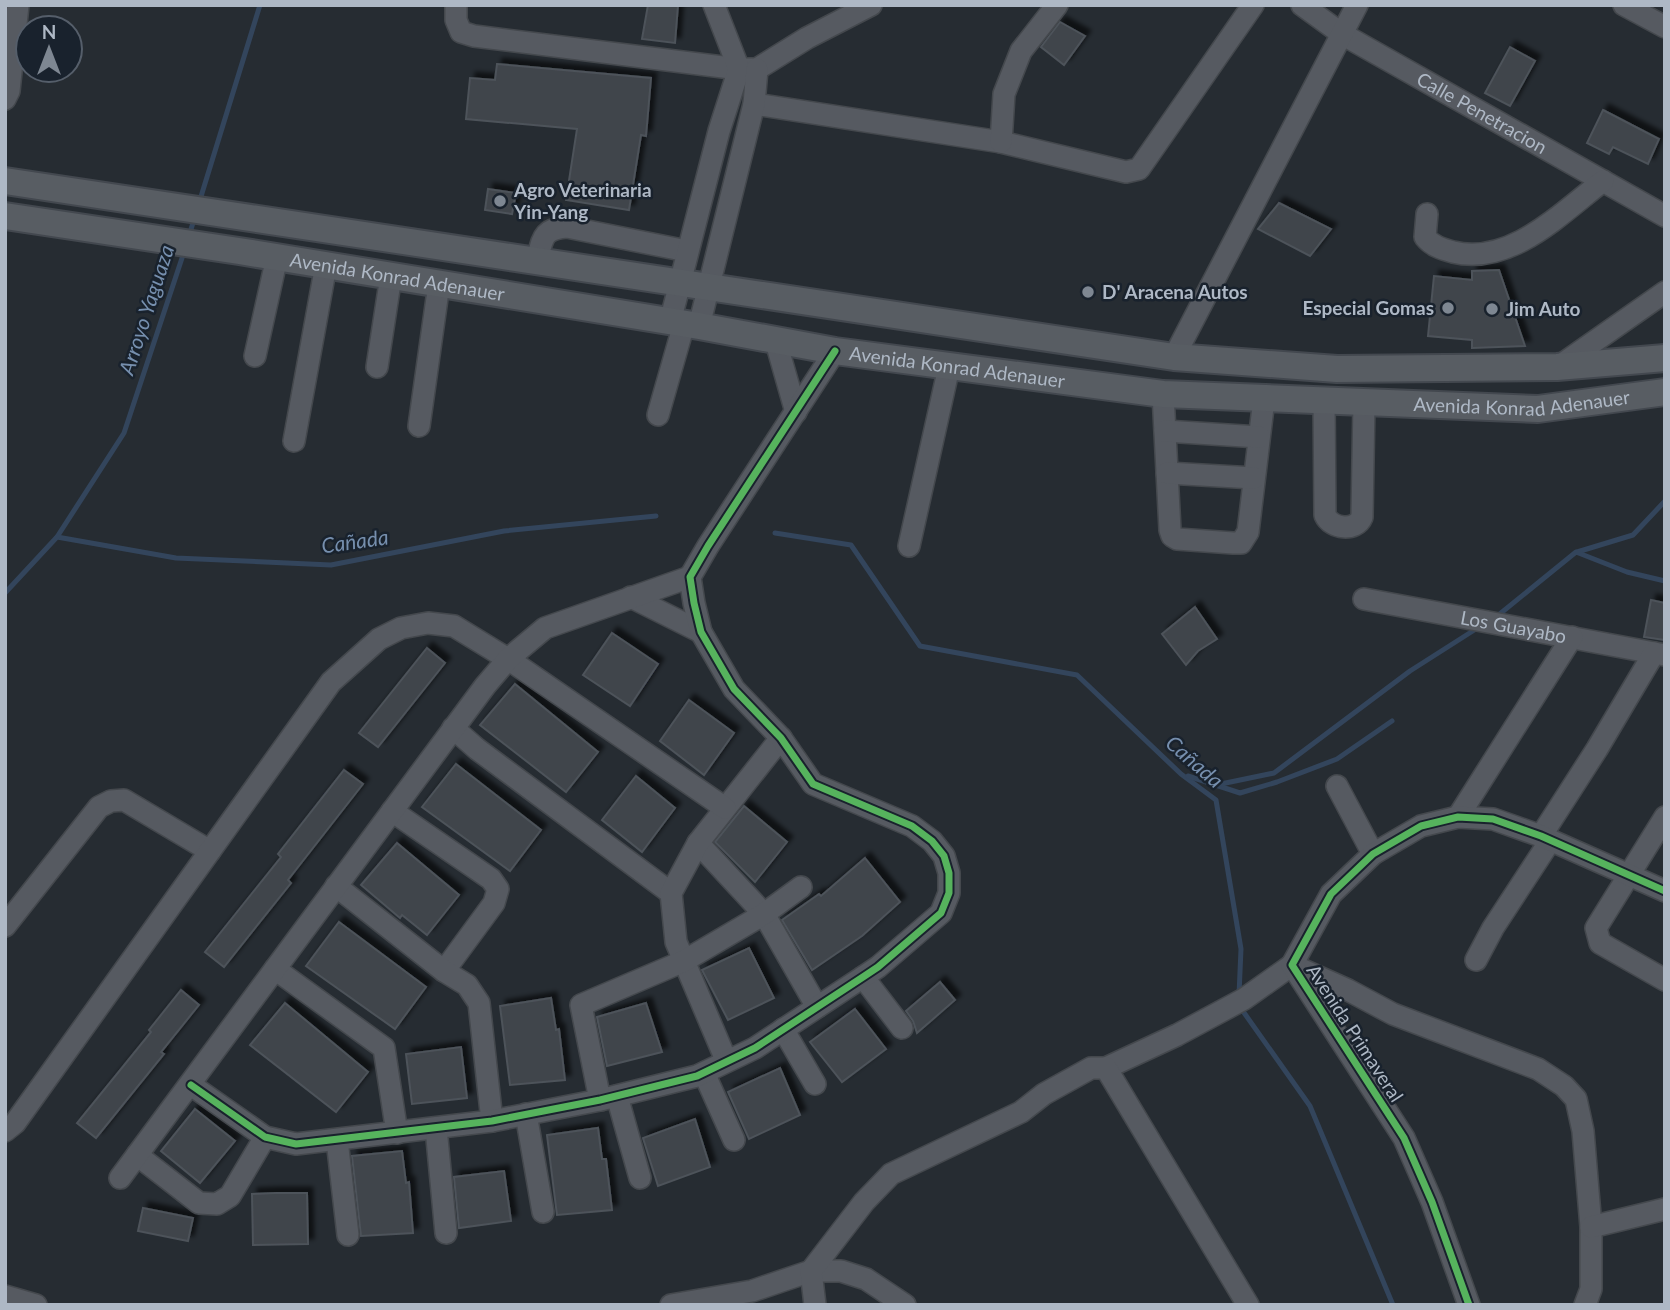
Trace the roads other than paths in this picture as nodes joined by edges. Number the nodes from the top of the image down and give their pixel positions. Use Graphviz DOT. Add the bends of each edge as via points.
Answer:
graph roads {
  1 [pos="18,5"];
  2 [pos="456,5"];
  3 [pos="714,5"];
  4 [pos="872,5"];
  5 [pos="1057,5"];
  6 [pos="1252,5"];
  7 [pos="1302,5"];
  8 [pos="1357,5"];
  9 [pos="1624,5"];
  10 [pos="1665,27"];
  11 [pos="1342,34"];
  12 [pos="748,69"];
  13 [pos="5,99"];
  14 [pos="754,104"];
  15 [pos="1001,142"];
  16 [pos="5,181"];
  17 [pos="1603,181"];
  18 [pos="1426,214"];
  19 [pos="5,216"];
  20 [pos="1665,216"];
  21 [pos="687,251"];
  22 [pos="277,257"];
  23 [pos="537,260"];
  24 [pos="326,265"];
  25 [pos="391,276"];
  26 [pos="679,282"];
  27 [pos="439,284"];
  28 [pos="708,286"];
  29 [pos="1665,292"];
  30 [pos="684,324"];
  31 [pos="776,342"];
  32 [pos="835,351"];
  33 [pos="255,356"];
  34 [pos="1174,357"];
  35 [pos="1665,358"];
  36 [pos="377,367"];
  37 [pos="949,367"];
  38 [pos="1557,368"];
  39 [pos="1665,392"];
  40 [pos="1164,394"];
  41 [pos="1264,399"];
  42 [pos="1324,402"];
  43 [pos="1364,403"];
  44 [pos="796,412"];
  45 [pos="658,415"];
  46 [pos="419,426"];
  47 [pos="1165,431"];
  48 [pos="1259,437"];
  49 [pos="294,441"];
  50 [pos="1167,473"];
  51 [pos="1254,478"];
  52 [pos="909,546"];
  53 [pos="690,577"];
  54 [pos="631,597"];
  55 [pos="1364,599"];
  56 [pos="701,632"];
  57 [pos="1572,637"];
  58 [pos="1659,654"];
  59 [pos="508,659"];
  60 [pos="453,728"];
  61 [pos="781,738"];
  62 [pos="1338,786"];
  63 [pos="725,808"];
  64 [pos="392,811"];
  65 [pos="1458,817"];
  66 [pos="1665,817"];
  67 [pos="1546,839"];
  68 [pos="698,843"];
  69 [pos="210,851"];
  70 [pos="1373,854"];
  71 [pos="1630,875"];
  72 [pos="336,886"];
  73 [pos="801,887"];
  74 [pos="1665,891"];
  75 [pos="671,893"];
  76 [pos="764,914"];
  77 [pos="5,926"];
  78 [pos="684,961"];
  79 [pos="1476,961"];
  80 [pos="1292,965"];
  81 [pos="275,968"];
  82 [pos="444,971"];
  83 [pos="863,976"];
  84 [pos="1665,981"];
  85 [pos="817,1007"];
  86 [pos="902,1028"];
  87 [pos="783,1029"];
  88 [pos="726,1060"];
  89 [pos="1106,1068"];
  90 [pos="704,1073"];
  91 [pos="815,1084"];
  92 [pos="191,1085"];
  93 [pos="608,1098"];
  94 [pos="526,1114"];
  95 [pos="492,1121"];
  96 [pos="436,1128"];
  97 [pos="5,1131"];
  98 [pos="397,1133"];
  99 [pos="265,1138"];
  100 [pos="337,1140"];
  101 [pos="734,1140"];
  102 [pos="137,1156"];
  103 [pos="120,1178"];
  104 [pos="640,1178"];
  105 [pos="1665,1209"];
  106 [pos="543,1212"];
  107 [pos="1591,1227"];
  108 [pos="446,1233"];
  109 [pos="348,1235"];
  110 [pos="811,1271"];
  111 [pos="5,1296"];
  112 [pos="36,1305"];
  113 [pos="671,1305"];
  114 [pos="815,1305"];
  115 [pos="905,1305"];
  116 [pos="1248,1305"];
  117 [pos="1469,1305"];
  118 [pos="1585,1305"];
  1 -- 13 [label="street"];
  2 -- 12 [label="street" via="461,32 474,36"];
  3 -- 12 [label="street"];
  4 -- 12 [label="street"];
  5 -- 15 [label="street" via="1021,51 1004,94"];
  6 -- 15 [label="street" via="1139,169 1126,172"];
  7 -- 11 [label="street, Calle Penetracion"];
  8 -- 11 [label="street"];
  9 -- 10 [label="street"];
  11 -- 17 [label="street, Calle Penetracion"];
  11 -- 34 [label="street"];
  12 -- 14 [label="street"];
  12 -- 21 [label="street"];
  14 -- 15 [label="street"];
  14 -- 28 [label="street"];
  16 -- 23 [label="main road, Avenida Konrad Adenauer"];
  17 -- 18 [label="street" via="1533,235 1489,253 1457,253 1438,247 1425,237"];
  17 -- 20 [label="street, Calle Penetracion"];
  19 -- 22 [label="main road, Avenida Konrad Adenauer"];
  21 -- 23 [label="street" via="567,227 552,228 544,236"];
  21 -- 26 [label="street"];
  22 -- 24 [label="main road, Avenida Konrad Adenauer"];
  22 -- 33 [label="street"];
  23 -- 26 [label="main road, Avenida Konrad Adenauer"];
  24 -- 25 [label="main road, Avenida Konrad Adenauer"];
  24 -- 49 [label="street"];
  25 -- 27 [label="main road, Avenida Konrad Adenauer"];
  25 -- 36 [label="street"];
  26 -- 28 [label="main road, Avenida Konrad Adenauer"];
  26 -- 30 [label="street"];
  27 -- 30 [label="main road, Avenida Konrad Adenauer"];
  27 -- 46 [label="street"];
  28 -- 30 [label="street"];
  28 -- 34 [label="main road, Avenida Konrad Adenauer"];
  29 -- 38 [label="street"];
  30 -- 31 [label="main road, Avenida Konrad Adenauer"];
  30 -- 45 [label="street"];
  31 -- 32 [label="main road, Avenida Konrad Adenauer"];
  31 -- 44 [label="street"];
  32 -- 37 [label="main road, Avenida Konrad Adenauer"];
  32 -- 44 [label="street"];
  34 -- 38 [label="main road, Avenida Konrad Adenauer" via="1337,369"];
  35 -- 38 [label="main road, Avenida Konrad Adenauer"];
  37 -- 40 [label="main road, Avenida Konrad Adenauer"];
  37 -- 52 [label="street"];
  39 -- 43 [label="main road, Avenida Konrad Adenauer" via="1538,409"];
  40 -- 41 [label="main road, Avenida Konrad Adenauer"];
  40 -- 47 [label="street"];
  41 -- 42 [label="main road, Avenida Konrad Adenauer"];
  41 -- 48 [label="street"];
  42 -- 43 [label="main road, Avenida Konrad Adenauer"];
  42 -- 43 [label="street" via="1325,515 1335,526 1354,527 1362,517"];
  44 -- 53 [label="street"];
  47 -- 48 [label="street"];
  47 -- 50 [label="street"];
  48 -- 51 [label="street"];
  50 -- 51 [label="street"];
  50 -- 51 [label="street" via="1172,536 1233,543 1241,543 1248,532"];
  53 -- 54 [label="street"];
  53 -- 56 [label="street"];
  54 -- 56 [label="street"];
  54 -- 59 [label="street" via="545,628"];
  55 -- 57 [label="street, Los Guayabo"];
  56 -- 61 [label="street" via="734,689"];
  57 -- 58 [label="street, Los Guayabo"];
  57 -- 65 [label="street"];
  58 -- 67 [label="street"];
  59 -- 60 [label="street"];
  59 -- 63 [label="street"];
  59 -- 69 [label="street" via="454,626 428,623 401,628 379,639 331,682"];
  60 -- 64 [label="street"];
  60 -- 75 [label="street"];
  61 -- 63 [label="street"];
  61 -- 83 [label="street" via="813,784 912,827 944,856 949,893 941,913"];
  62 -- 70 [label="street"];
  63 -- 68 [label="street"];
  64 -- 72 [label="street"];
  64 -- 82 [label="street" via="498,889 494,903"];
  65 -- 67 [label="street, Avenida Primaveral" via="1493,819"];
  65 -- 70 [label="street, Avenida Primaveral" via="1421,826"];
  66 -- 71 [label="street"];
  67 -- 71 [label="street, Avenida Primaveral"];
  67 -- 79 [label="street"];
  68 -- 75 [label="street"];
  68 -- 76 [label="street"];
  69 -- 77 [label="street" via="124,800 111,801 99,807"];
  69 -- 97 [label="street" via="15,1124"];
  70 -- 80 [label="street, Avenida Primaveral" via="1331,894"];
  71 -- 74 [label="street, Avenida Primaveral"];
  71 -- 84 [label="street" via="1595,928 1598,940"];
  72 -- 81 [label="street"];
  72 -- 82 [label="street"];
  73 -- 76 [label="street"];
  75 -- 78 [label="street" via="676,942"];
  76 -- 78 [label="street"];
  76 -- 85 [label="street"];
  78 -- 88 [label="street"];
  78 -- 93 [label="street" via="582,1005"];
  80 -- 89 [label="street" via="1244,999"];
  80 -- 107 [label="street" via="1394,1014 1538,1069 1564,1086 1576,1099 1583,1131"];
  80 -- 117 [label="street, Avenida Primaveral" via="1404,1138"];
  81 -- 92 [label="street"];
  81 -- 98 [label="street" via="384,1048"];
  82 -- 95 [label="street" via="467,985 479,1003"];
  83 -- 85 [label="street"];
  83 -- 86 [label="street"];
  85 -- 87 [label="street"];
  87 -- 88 [label="street"];
  87 -- 91 [label="street"];
  88 -- 90 [label="street"];
  89 -- 110 [label="street" via="1091,1068 1021,1112 891,1174"];
  89 -- 116 [label="street"];
  90 -- 93 [label="street"];
  90 -- 101 [label="street"];
  92 -- 99 [label="street"];
  92 -- 102 [label="street"];
  93 -- 94 [label="street"];
  93 -- 104 [label="street"];
  94 -- 95 [label="street"];
  94 -- 106 [label="street"];
  95 -- 96 [label="street"];
  96 -- 98 [label="street"];
  96 -- 108 [label="street"];
  98 -- 100 [label="street"];
  99 -- 100 [label="street" via="296,1144"];
  99 -- 102 [label="street" via="230,1196 217,1204 199,1203"];
  100 -- 109 [label="street"];
  102 -- 103 [label="street"];
  105 -- 107 [label="street"];
  107 -- 118 [label="street" via="1591,1289"];
  110 -- 113 [label="street" via="752,1291"];
  110 -- 114 [label="street"];
  110 -- 115 [label="street" via="841,1271 866,1279"];
  111 -- 112 [label="street"];
}
